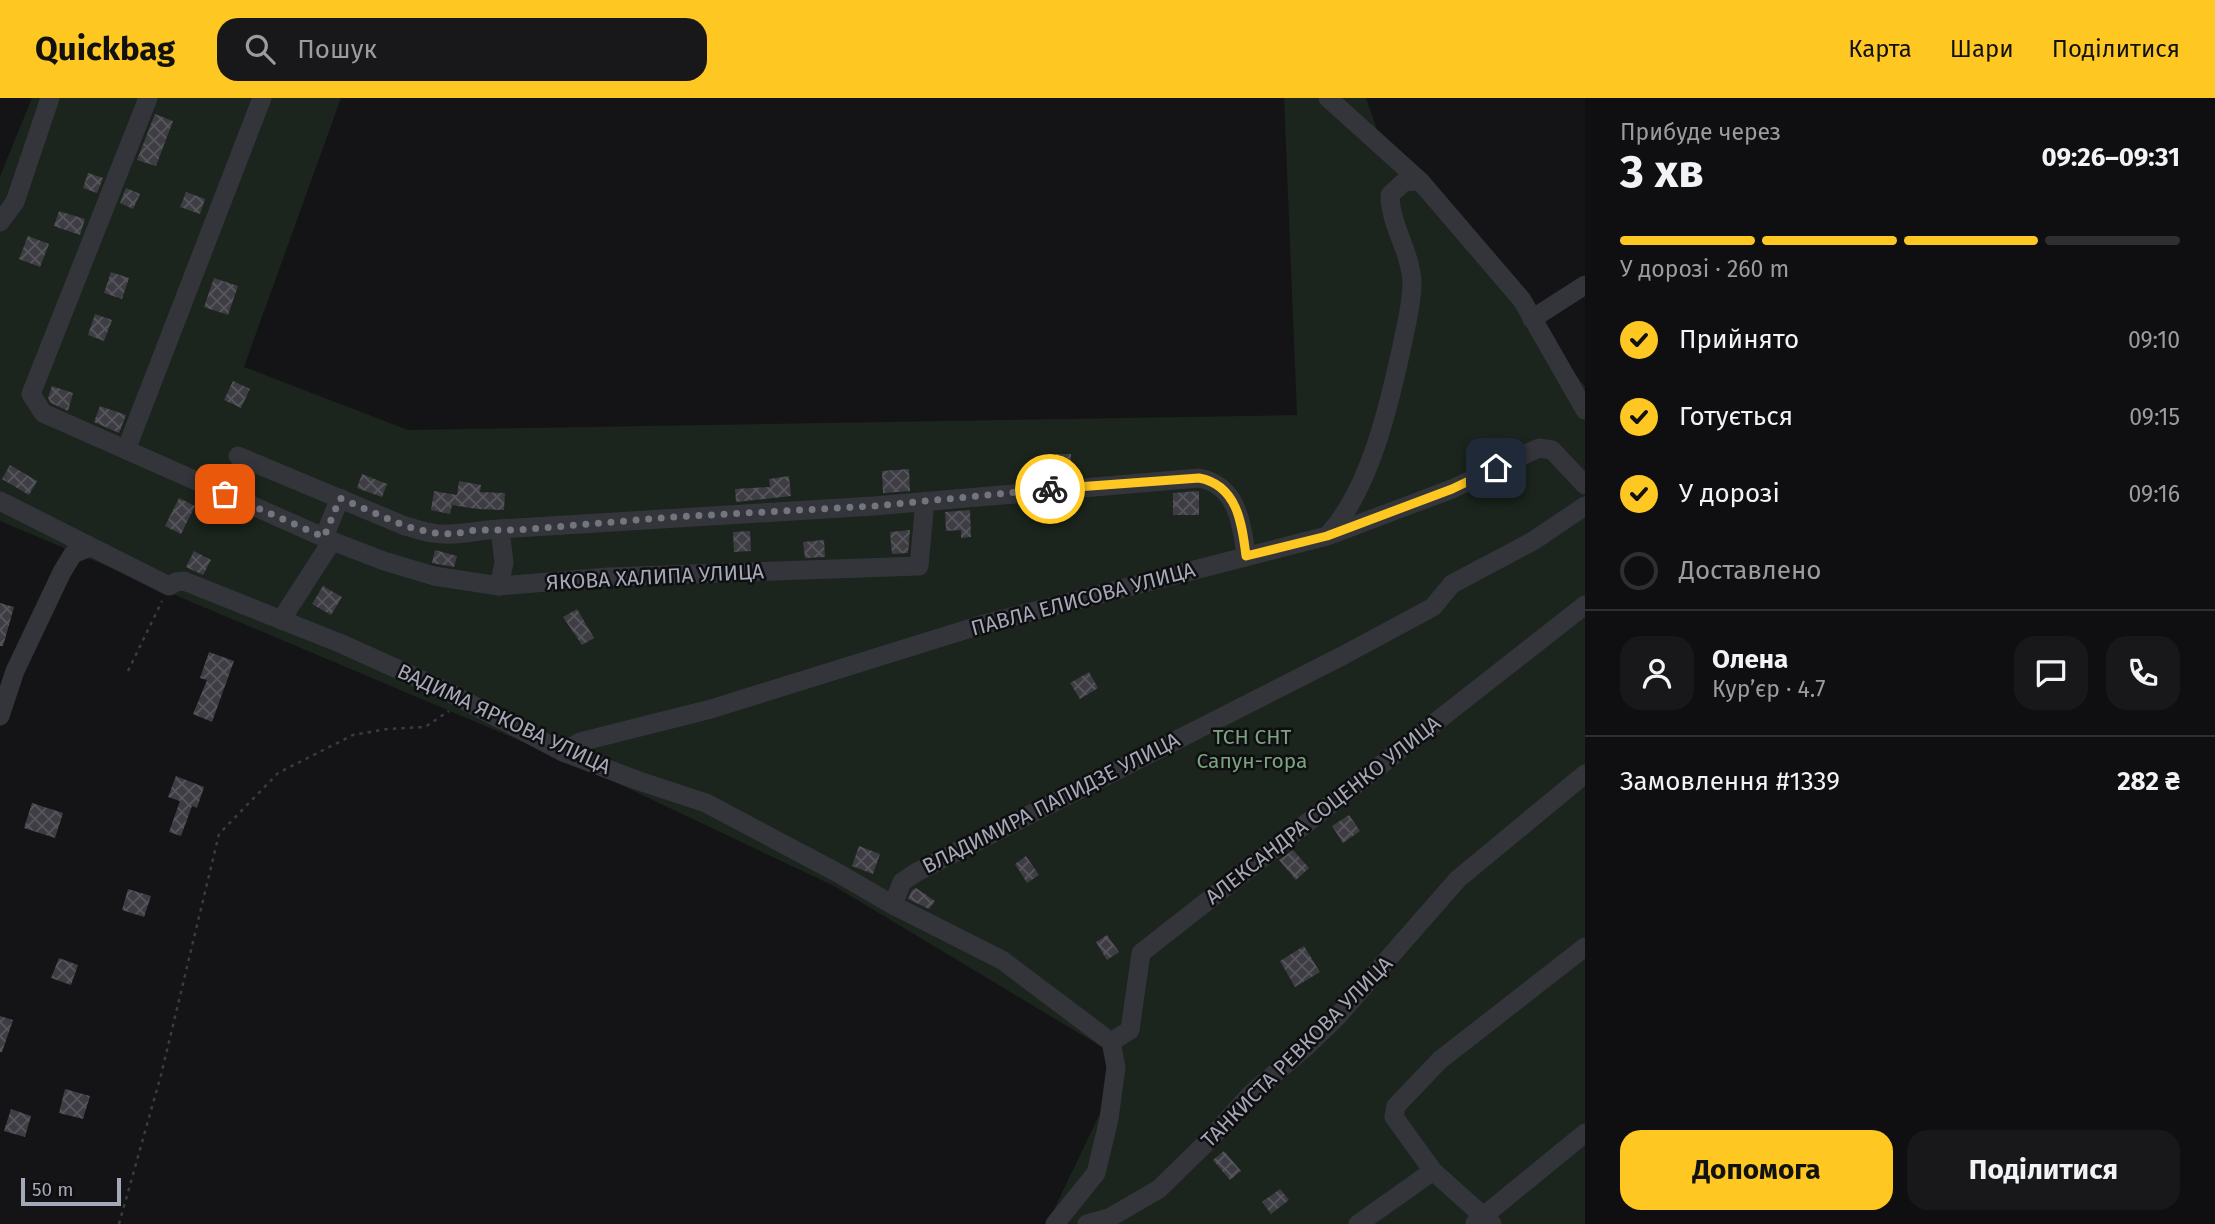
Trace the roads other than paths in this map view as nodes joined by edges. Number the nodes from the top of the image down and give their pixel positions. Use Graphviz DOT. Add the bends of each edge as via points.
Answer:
graph roads {
  1 [pos="50,98"];
  2 [pos="148,98"];
  3 [pos="262,98"];
  4 [pos="1328,98"];
  5 [pos="1420,181"];
  6 [pos="0,222"];
  7 [pos="1585,285"];
  8 [pos="1532,319"];
  9 [pos="1585,410"];
  10 [pos="126,450"];
  11 [pos="238,456"];
  12 [pos="1585,485"];
  13 [pos="340,498"];
  14 [pos="0,501"];
  15 [pos="925,501"];
  16 [pos="1585,506"];
  17 [pos="500,529"];
  18 [pos="1327,536"];
  19 [pos="328,539"];
  20 [pos="90,547"];
  21 [pos="1246,556"];
  22 [pos="499,586"];
  23 [pos="1585,605"];
  24 [pos="281,620"];
  25 [pos="0,716"];
  26 [pos="563,752"];
  27 [pos="1585,774"];
  28 [pos="893,905"];
  29 [pos="1585,947"];
  30 [pos="1111,1042"];
  31 [pos="1585,1133"];
  32 [pos="1433,1171"];
  33 [pos="1059,1218"];
  34 [pos="1483,1221"];
  35 [pos="1082,1224"];
  36 [pos="1087,1224"];
  37 [pos="1358,1224"];
  1 -- 6 [label="street" via="15,202"];
  2 -- 10 [label="street, ЯКОВА ХАЛИПА УЛИЦА" via="31,394 43,413"];
  3 -- 10 [label="street"];
  4 -- 5 [label="street"];
  5 -- 8 [label="street" via="1522,300"];
  5 -- 18 [label="street" via="1404,182 1390,195 1390,210 1412,279 1390,402 1360,485 1343,518"];
  7 -- 8 [label="street"];
  8 -- 9 [label="street"];
  10 -- 19 [label="street, ЯКОВА ХАЛИПА УЛИЦА"];
  11 -- 13 [label="street"];
  12 -- 18 [label="street, ПАВЛА ЕЛИСОВА УЛИЦА" via="1552,450 1539,447 1452,489"];
  13 -- 17 [label="street" via="433,533"];
  13 -- 19 [label="street"];
  14 -- 20 [label="street, ВАДИМА ЯРКОВА УЛИЦА"];
  15 -- 17 [label="street"];
  15 -- 21 [label="street" via="1214,480 1228,494 1243,531"];
  15 -- 22 [label="street, ЯКОВА ХАЛИПА УЛИЦА" via="919,566 608,577"];
  16 -- 28 [label="street, ВЛАДИМИРА ПАПИДЗЕ УЛИЦА" via="1533,541 1452,584 1433,607 916,872 902,882"];
  17 -- 22 [label="street" via="504,563"];
  18 -- 21 [label="street, ПАВЛА ЕЛИСОВА УЛИЦА"];
  19 -- 22 [label="street, ЯКОВА ХАЛИПА УЛИЦА" via="434,576"];
  19 -- 24 [label="street"];
  20 -- 24 [label="street, ВАДИМА ЯРКОВА УЛИЦА" via="169,586 184,581"];
  20 -- 25 [label="street" via="73,554 62,572 15,671"];
  21 -- 26 [label="street, ПАВЛА ЕЛИСОВА УЛИЦА" via="984,624 712,709 580,743"];
  23 -- 30 [label="street, АЛЕКСАНДРА СОЦЕНКО УЛИЦА" via="1141,953 1130,1030"];
  24 -- 26 [label="street, ВАДИМА ЯРКОВА УЛИЦА" via="463,698"];
  26 -- 28 [label="street, ВАДИМА ЯРКОВА УЛИЦА" via="706,803"];
  27 -- 36 [label="street, ТАНКИСТА РЕВКОВА УЛИЦА" via="1458,879 1337,1017 1252,1093 1159,1189 1109,1218"];
  28 -- 30 [label="street, ВАДИМА ЯРКОВА УЛИЦА" via="1002,960"];
  29 -- 32 [label="street" via="1440,1060 1395,1106 1394,1117"];
  30 -- 33 [label="street" via="1116,1067 1096,1173"];
  31 -- 34 [label="street"];
  32 -- 34 [label="street"];
  32 -- 37 [label="street"];
  33 -- 35 [label="street"];
}
